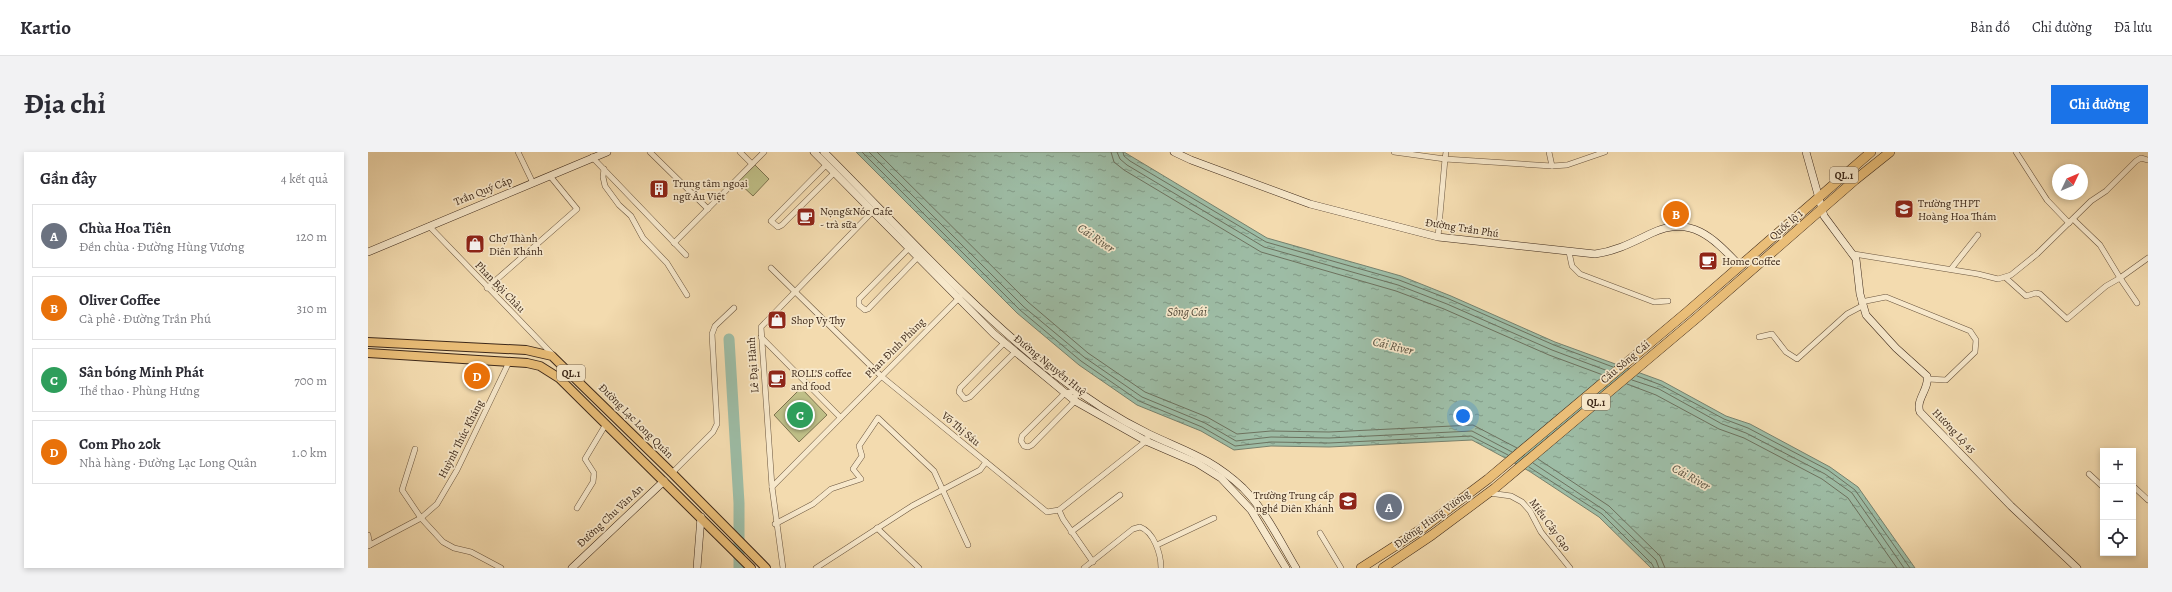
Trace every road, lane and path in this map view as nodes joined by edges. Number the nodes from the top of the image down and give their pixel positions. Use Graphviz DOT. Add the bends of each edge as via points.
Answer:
graph roads {
  1 [pos="518,152"];
  2 [pos="607,152"];
  3 [pos="650,152"];
  4 [pos="740,152"];
  5 [pos="764,152"];
  6 [pos="814,152"];
  7 [pos="824,152"];
  8 [pos="1174,152"];
  9 [pos="1394,152"];
  10 [pos="1446,152"];
  11 [pos="1549,152"];
  12 [pos="1605,152"];
  13 [pos="1806,152"];
  14 [pos="1871,152"];
  15 [pos="1890,152"];
  16 [pos="2016,152"];
  17 [pos="592,158"];
  18 [pos="1445,159"];
  19 [pos="2148,160"];
  20 [pos="752,164"];
  21 [pos="826,164"];
  22 [pos="1552,166"];
  23 [pos="604,169"];
  24 [pos="834,173"];
  25 [pos="550,176"];
  26 [pos="533,183"];
  27 [pos="1817,198"];
  28 [pos="708,209"];
  29 [pos="876,209"];
  30 [pos="1821,210"];
  31 [pos="2071,221"];
  32 [pos="429,226"];
  33 [pos="1978,235"];
  34 [pos="1438,237"];
  35 [pos="674,243"];
  36 [pos="909,248"];
  37 [pos="368,252"];
  38 [pos="1569,252"];
  39 [pos="1854,254"];
  40 [pos="686,255"];
  41 [pos="918,257"];
  42 [pos="2148,258"];
  43 [pos="1740,266"];
  44 [pos="771,268"];
  45 [pos="1951,270"];
  46 [pos="2006,278"];
  47 [pos="2120,278"];
  48 [pos="487,288"];
  49 [pos="795,291"];
  50 [pos="964,292"];
  51 [pos="687,295"];
  52 [pos="959,298"];
  53 [pos="1668,301"];
  54 [pos="2137,303"];
  55 [pos="1862,304"];
  56 [pos="734,308"];
  57 [pos="1687,312"];
  58 [pos="1698,316"];
  59 [pos="761,337"];
  60 [pos="1759,337"];
  61 [pos="368,342"];
  62 [pos="1004,343"];
  63 [pos="1015,352"];
  64 [pos="368,353"];
  65 [pos="558,360"];
  66 [pos="509,362"];
  67 [pos="881,376"];
  68 [pos="1928,379"];
  69 [pos="1076,390"];
  70 [pos="1065,393"];
  71 [pos="1075,401"];
  72 [pos="840,417"];
  73 [pos="606,424"];
  74 [pos="1148,437"];
  75 [pos="415,449"];
  76 [pos="986,462"];
  77 [pos="672,472"];
  78 [pos="2089,474"];
  79 [pos="1488,479"];
  80 [pos="664,481"];
  81 [pos="2100,484"];
  82 [pos="772,487"];
  83 [pos="2136,489"];
  84 [pos="1492,490"];
  85 [pos="943,491"];
  86 [pos="1120,495"];
  87 [pos="2148,500"];
  88 [pos="576,508"];
  89 [pos="1059,510"];
  90 [pos="701,517"];
  91 [pos="421,518"];
  92 [pos="1214,518"];
  93 [pos="775,524"];
  94 [pos="877,528"];
  95 [pos="1071,532"];
  96 [pos="1320,533"];
  97 [pos="368,535"];
  98 [pos="968,545"];
  99 [pos="369,546"];
  100 [pos="1157,546"];
  101 [pos="1093,562"];
  102 [pos="501,568"];
  103 [pos="572,568"];
  104 [pos="697,568"];
  105 [pos="751,568"];
  106 [pos="766,568"];
  107 [pos="783,568"];
  108 [pos="816,568"];
  109 [pos="918,568"];
  110 [pos="1084,568"];
  111 [pos="1161,568"];
  112 [pos="1286,568"];
  113 [pos="1296,568"];
  114 [pos="1341,568"];
  115 [pos="1360,568"];
  116 [pos="1382,568"];
  117 [pos="1570,568"];
  118 [pos="2078,568"];
  1 -- 26 [label="street"];
  2 -- 17 [label="street, Trần Quý Cáp"];
  3 -- 28 [label="street"];
  4 -- 20 [label="street"];
  5 -- 20 [label="street"];
  6 -- 21 [label="street, Đường Nguyễn Huệ"];
  7 -- 29 [label="street, Đường Nguyễn Huệ"];
  8 -- 34 [label="street, Đường Trần Phú" via="1310,204"];
  9 -- 18 [label="street"];
  10 -- 18 [label="street"];
  11 -- 22 [label="street"];
  12 -- 22 [label="street" via="1567,165"];
  13 -- 27 [label="street"];
  14 -- 27 [label="highway, Quốc lộ 1 / QL.1"];
  15 -- 30 [label="highway, Quốc lộ 1 / QL.1"];
  16 -- 31 [label="street" via="2048,200"];
  17 -- 23 [label="street"];
  17 -- 25 [label="street, Trần Quý Cáp"];
  18 -- 22 [label="street"];
  18 -- 34 [label="street"];
  19 -- 31 [label="street" via="2141,158 2136,161"];
  20 -- 28 [label="street"];
  21 -- 24 [label="street, Đường Nguyễn Huệ"];
  21 -- 24 [label="street" via="771,221 778,227 782,225"];
  23 -- 35 [label="street"];
  23 -- 51 [label="street" via="602,177 605,186 631,216 643,238 667,263"];
  24 -- 29 [label="street, Đường Nguyễn Huệ"];
  25 -- 26 [label="street, Trần Quý Cáp"];
  25 -- 48 [label="street" via="577,209"];
  26 -- 32 [label="street, Trần Quý Cáp"];
  27 -- 30 [label="street"];
  27 -- 43 [label="highway, Quốc lộ 1 / QL.1"];
  28 -- 35 [label="street"];
  29 -- 36 [label="street, Đường Nguyễn Huệ"];
  29 -- 49 [label="street, Lê Đại Hành"];
  29 -- 50 [label="street, Đường Nguyễn Huệ"];
  30 -- 39 [label="street" via="1835,233"];
  30 -- 58 [label="highway, Quốc lộ 1 / QL.1"];
  31 -- 46 [label="street" via="2037,254"];
  31 -- 47 [label="street" via="2100,245"];
  32 -- 37 [label="street, Trần Quý Cáp"];
  32 -- 48 [label="street, Phan Bội Châu"];
  33 -- 45 [label="street"];
  34 -- 38 [label="street, Đường Trần Phú"];
  35 -- 40 [label="street"];
  36 -- 41 [label="street, Đường Nguyễn Huệ"];
  36 -- 41 [label="street" via="859,300 859,305 864,310 868,309"];
  38 -- 43 [label="street, Đường Trần Phú" via="1610,252 1657,231 1687,227 1711,237"];
  38 -- 53 [label="street" via="1572,266 1580,274 1654,302"];
  39 -- 45 [label="street"];
  39 -- 55 [label="street"];
  41 -- 52 [label="street, Đường Nguyễn Huệ"];
  42 -- 47 [label="street"];
  43 -- 57 [label="highway, Quốc lộ 1 / QL.1"];
  44 -- 49 [label="street, Võ Thị Sáu"];
  45 -- 46 [label="street" via="1995,279"];
  46 -- 47 [label="street" via="2026,296 2040,294 2067,319 2106,286"];
  47 -- 54 [label="street"];
  48 -- 65 [label="street, Phan Bội Châu"];
  49 -- 59 [label="street, Lê Đại Hành" via="761,327"];
  49 -- 67 [label="street, Võ Thị Sáu"];
  50 -- 52 [label="street, Phan Đình Phùng"];
  50 -- 69 [label="street, Đường Nguyễn Huệ" via="1021,347"];
  52 -- 62 [label="street, Đường Nguyễn Huệ"];
  52 -- 67 [label="street, Phan Đình Phùng"];
  55 -- 60 [label="street" via="1847,314 1797,359 1779,345 1772,334"];
  55 -- 68 [label="street" via="1866,315"];
  55 -- 68 [label="street" via="1886,297 1970,331 1976,340 1975,352 1946,380"];
  56 -- 77 [label="street" via="715,326 712,334 717,424 713,432"];
  57 -- 79 [label="highway, Cầu Sông Cái / QL.1"];
  58 -- 84 [label="highway, Cầu Sông Cái / QL.1"];
  59 -- 72 [label="street"];
  59 -- 82 [label="street, Lê Đại Hành"];
  61 -- 65 [label="main road, Đường Lạc Long Quân / QL.1" via="526,350 541,352"];
  62 -- 63 [label="street, Đường Nguyễn Huệ"];
  62 -- 63 [label="street" via="960,388 961,397 970,397"];
  63 -- 70 [label="street, Đường Nguyễn Huệ"];
  64 -- 66 [label="main road, Đường Lạc Long Quân / QL.1"];
  65 -- 77 [label="main road, Đường Lạc Long Quân / QL.1"];
  66 -- 73 [label="main road, Đường Lạc Long Quân / QL.1" via="534,364 551,371"];
  66 -- 91 [label="street, Huỳnh Thúc Kháng" via="444,494 433,509"];
  67 -- 72 [label="street, Phan Đình Phùng"];
  67 -- 76 [label="street, Võ Thị Sáu"];
  68 -- 118 [label="street, Hương Lộ 45" via="1919,406 1920,412 2011,506"];
  69 -- 70 [label="street"];
  69 -- 71 [label="street"];
  69 -- 74 [label="street, Đường Nguyễn Huệ"];
  70 -- 71 [label="street, Đường Nguyễn Huệ"];
  70 -- 71 [label="street" via="1022,436 1024,446 1032,445"];
  71 -- 74 [label="street, Đường Nguyễn Huệ"];
  72 -- 82 [label="street, Phan Đình Phùng"];
  73 -- 80 [label="main road, Đường Lạc Long Quân / QL.1"];
  73 -- 88 [label="street" via="586,458 594,473 593,482"];
  74 -- 89 [label="street"];
  74 -- 112 [label="street, Đường Nguyễn Huệ" via="1221,478 1250,510"];
  74 -- 113 [label="street, Đường Nguyễn Huệ" via="1200,456 1244,489 1257,505"];
  75 -- 91 [label="street" via="402,490"];
  76 -- 85 [label="street" via="980,470"];
  76 -- 89 [label="street, Võ Thị Sáu" via="1047,512"];
  77 -- 106 [label="main road, Đường Lạc Long Quân / QL.1"];
  78 -- 81 [label="street"];
  79 -- 115 [label="highway, Đường Hùng Vương / QL.1" via="1423,528"];
  80 -- 90 [label="main road, Đường Lạc Long Quân / QL.1"];
  80 -- 103 [label="street, Đường Chu Văn An"];
  82 -- 93 [label="street, Lê Đại Hành"];
  83 -- 87 [label="street"];
  84 -- 116 [label="highway, Đường Hùng Vương / QL.1"];
  84 -- 117 [label="street, Miếu Cây Gạo" via="1522,502 1544,536"];
  85 -- 93 [label="street" via="934,471 878,418 859,446 862,456 853,469 861,479 831,489 813,504"];
  85 -- 94 [label="street" via="912,506"];
  85 -- 98 [label="street"];
  86 -- 95 [label="street"];
  89 -- 95 [label="street"];
  90 -- 104 [label="street"];
  90 -- 105 [label="main road, Đường Lạc Long Quân / QL.1"];
  91 -- 99 [label="street, Huỳnh Thúc Kháng"];
  91 -- 102 [label="street" via="443,542 475,554"];
  92 -- 100 [label="street"];
  93 -- 107 [label="street, Lê Đại Hành"];
  94 -- 108 [label="street"];
  94 -- 109 [label="street"];
  95 -- 101 [label="street"];
  96 -- 114 [label="street"];
  97 -- 99 [label="street"];
  100 -- 101 [label="street" via="1144,528 1137,527"];
  100 -- 111 [label="street"];
  101 -- 110 [label="street"];
}
